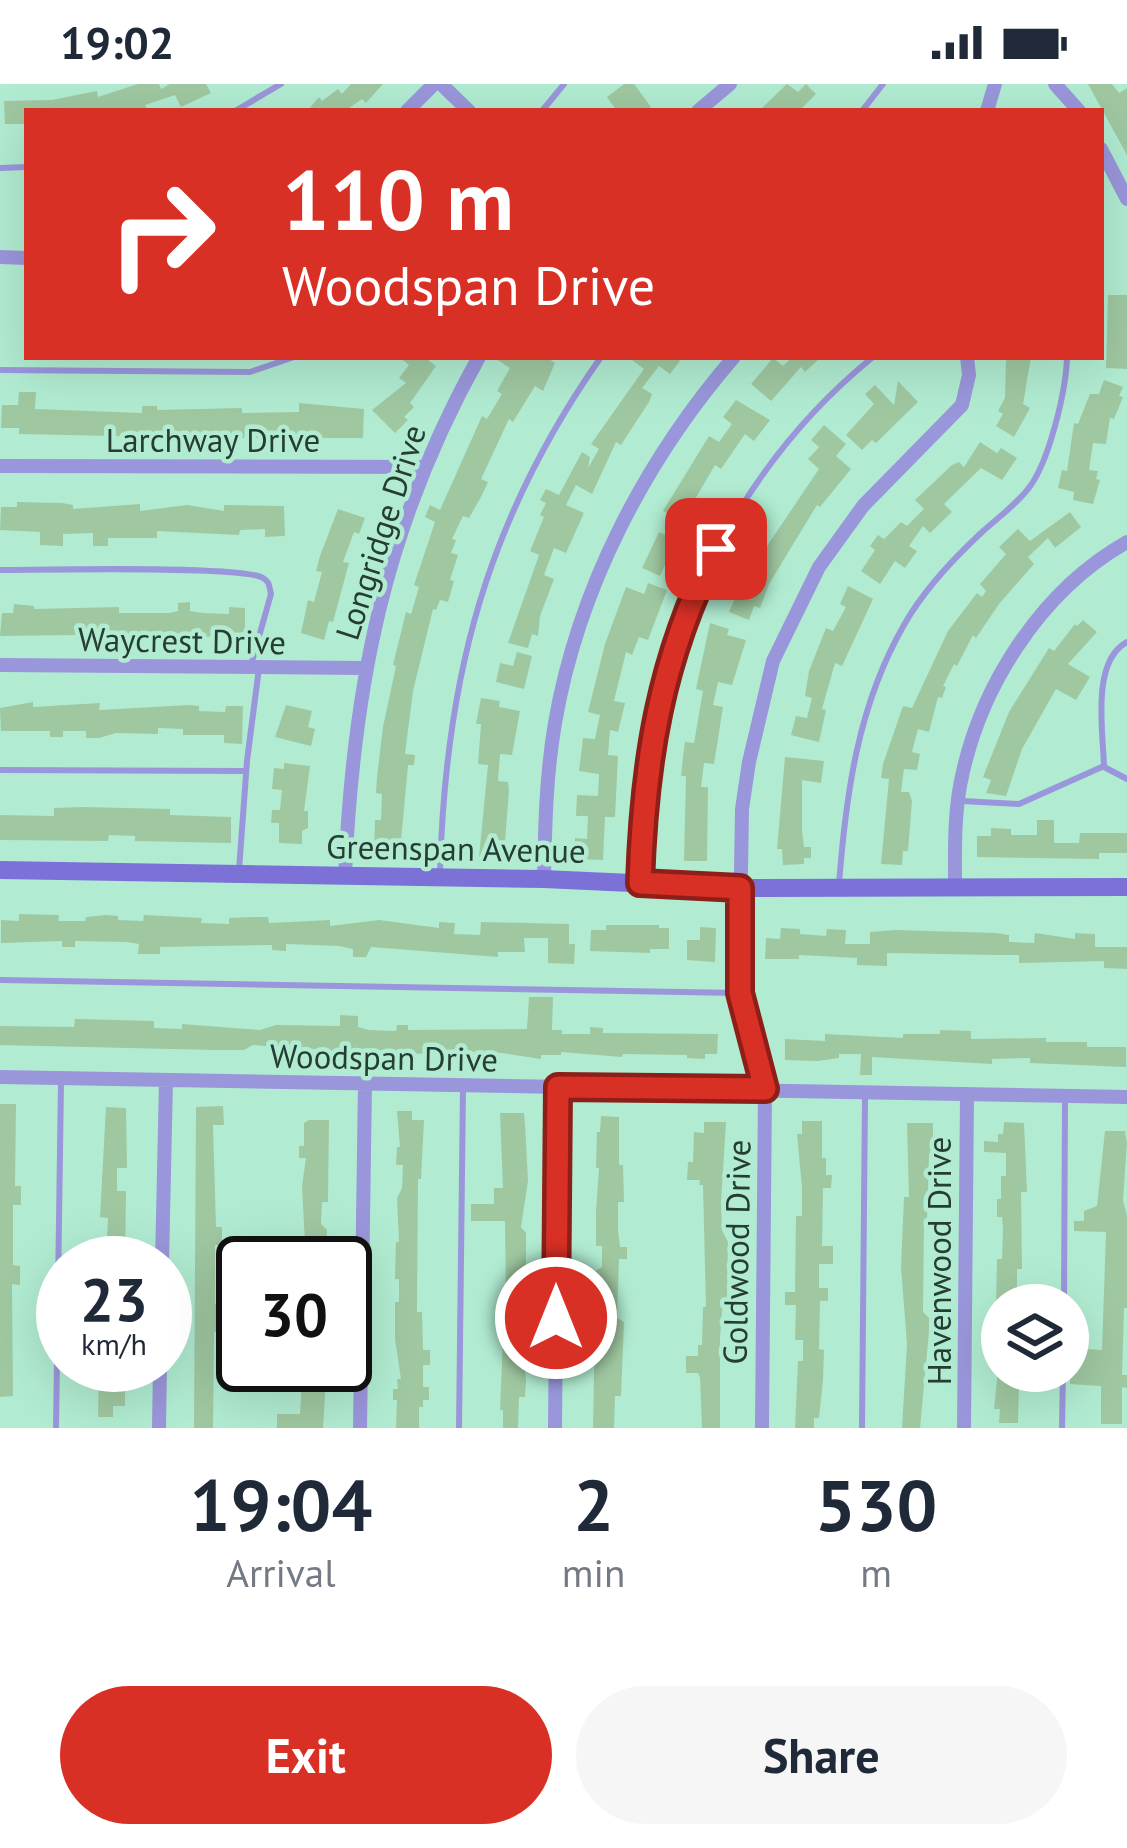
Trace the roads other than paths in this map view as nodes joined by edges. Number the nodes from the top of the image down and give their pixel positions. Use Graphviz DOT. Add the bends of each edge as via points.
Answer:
graph roads {
  1 [pos="280,84"];
  2 [pos="438,84"];
  3 [pos="564,84"];
  4 [pos="730,84"];
  5 [pos="883,84"];
  6 [pos="1054,84"];
  7 [pos="240,108"];
  8 [pos="410,108"];
  9 [pos="466,108"];
  10 [pos="544,108"];
  11 [pos="702,108"];
  12 [pos="864,108"];
  13 [pos="1076,108"];
  14 [pos="1104,155"];
  15 [pos="1127,199"];
  16 [pos="285,360"];
  17 [pos="478,360"];
  18 [pos="599,360"];
  19 [pos="732,360"];
  20 [pos="869,360"];
  21 [pos="967,360"];
  22 [pos="1067,360"];
  23 [pos="0,370"];
  24 [pos="0,466"];
  25 [pos="425,466"];
  26 [pos="1127,542"];
  27 [pos="0,570"];
  28 [pos="1127,642"];
  29 [pos="0,665"];
  30 [pos="255,668"];
  31 [pos="364,668"];
  32 [pos="1104,766"];
  33 [pos="0,770"];
  34 [pos="246,771"];
  35 [pos="1127,779"];
  36 [pos="958,801"];
  37 [pos="0,870"];
  38 [pos="238,874"];
  39 [pos="345,875"];
  40 [pos="440,877"];
  41 [pos="544,879"];
  42 [pos="640,883"];
  43 [pos="839,887"];
  44 [pos="955,887"];
  45 [pos="1127,887"];
  46 [pos="740,888"];
  47 [pos="0,980"];
  48 [pos="740,993"];
  49 [pos="0,1077"];
  50 [pos="61,1078"];
  51 [pos="166,1080"];
  52 [pos="365,1083"];
  53 [pos="464,1085"];
  54 [pos="558,1087"];
  55 [pos="765,1089"];
  56 [pos="865,1092"];
  57 [pos="967,1094"];
  58 [pos="1066,1096"];
  59 [pos="1127,1097"];
  60 [pos="163,1236"];
  61 [pos="1064,1284"];
  62 [pos="160,1392"];
  63 [pos="1063,1392"];
  64 [pos="56,1428"];
  65 [pos="159,1428"];
  66 [pos="360,1428"];
  67 [pos="459,1428"];
  68 [pos="555,1428"];
  69 [pos="762,1428"];
  70 [pos="862,1428"];
  71 [pos="964,1428"];
  72 [pos="1062,1428"];
  1 -- 7 [label="lane"];
  2 -- 8 [label="street"];
  2 -- 9 [label="street"];
  3 -- 10 [label="lane"];
  4 -- 11 [label="street"];
  5 -- 12 [label="lane"];
  6 -- 13 [label="street"];
  14 -- 15 [label="street"];
  16 -- 23 [label="lane" via="250,372"];
  17 -- 25 [label="street, Longridge Drive"];
  18 -- 40 [label="lane" via="524,486 476,612 448,737"];
  19 -- 41 [label="street" via="641,486 588,606 554,726"];
  20 -- 42 [label="lane" via="796,431 702,577 660,694"];
  21 -- 46 [label="street, Goldwood Drive" via="962,405 862,506 819,567 773,662 745,785"];
  22 -- 43 [label="lane" via="1036,478 932,584 882,670 849,784"];
  24 -- 25 [label="street, Larchway Drive"];
  25 -- 31 [label="street, Longridge Drive"];
  26 -- 36 [label="street" via="1070,586 1019,644 981,714"];
  27 -- 30 [label="lane" via="260,576 271,594"];
  28 -- 32 [label="lane" via="1106,676"];
  29 -- 30 [label="street, Waycrest Drive"];
  30 -- 31 [label="street, Waycrest Drive"];
  30 -- 34 [label="lane"];
  31 -- 39 [label="street, Longridge Drive"];
  32 -- 35 [label="lane"];
  32 -- 36 [label="lane" via="1019,804"];
  33 -- 34 [label="lane"];
  34 -- 38 [label="lane"];
  36 -- 44 [label="street"];
  37 -- 38 [label="street, Greenspan Avenue"];
  38 -- 39 [label="street, Greenspan Avenue"];
  39 -- 40 [label="street, Greenspan Avenue"];
  40 -- 41 [label="street, Greenspan Avenue"];
  41 -- 42 [label="street, Greenspan Avenue"];
  42 -- 46 [label="street, Greenspan Avenue"];
  43 -- 44 [label="street, Greenspan Avenue"];
  43 -- 46 [label="street, Greenspan Avenue"];
  44 -- 45 [label="street, Greenspan Avenue"];
  46 -- 48 [label="street, Goldwood Drive"];
  47 -- 48 [label="lane"];
  48 -- 55 [label="street, Goldwood Drive"];
  49 -- 50 [label="street, Woodspan Drive"];
  50 -- 51 [label="street, Woodspan Drive"];
  50 -- 64 [label="lane"];
  51 -- 52 [label="street, Woodspan Drive"];
  51 -- 60 [label="street"];
  52 -- 53 [label="street, Woodspan Drive"];
  52 -- 66 [label="street"];
  53 -- 54 [label="street, Woodspan Drive"];
  53 -- 67 [label="lane"];
  54 -- 55 [label="street, Woodspan Drive"];
  54 -- 68 [label="street"];
  55 -- 56 [label="street, Woodspan Drive"];
  55 -- 69 [label="street, Goldwood Drive"];
  56 -- 57 [label="street, Woodspan Drive"];
  56 -- 70 [label="lane"];
  57 -- 58 [label="street, Woodspan Drive"];
  57 -- 71 [label="street, Havenwood Drive"];
  58 -- 59 [label="street, Woodspan Drive"];
  58 -- 61 [label="lane"];
  62 -- 65 [label="street"];
  63 -- 72 [label="lane"];
}
